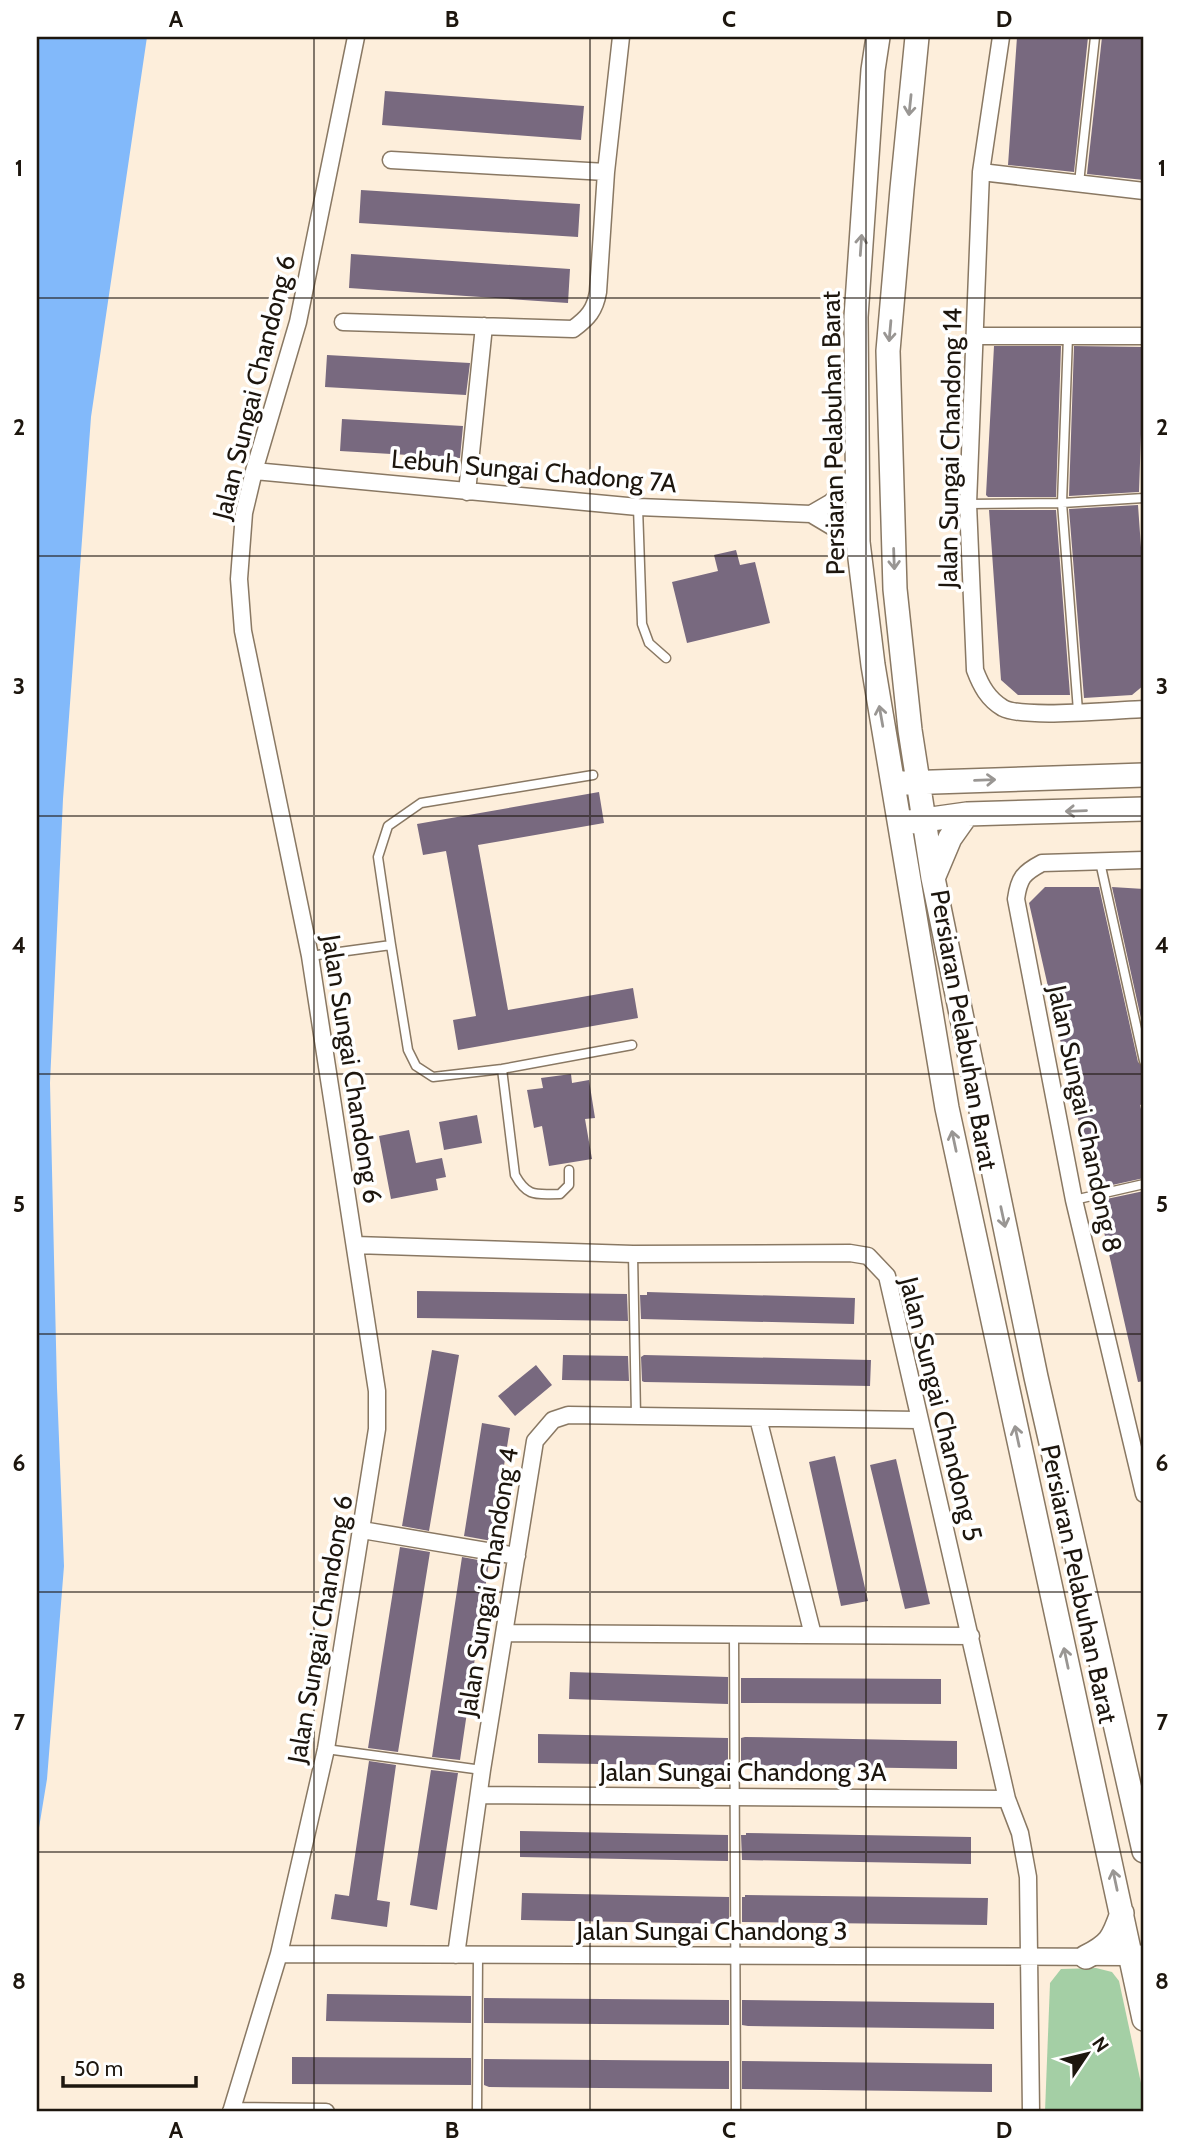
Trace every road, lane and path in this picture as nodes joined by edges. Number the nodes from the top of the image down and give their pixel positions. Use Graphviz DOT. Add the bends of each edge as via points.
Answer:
graph roads {
  1 [pos="356,37"];
  2 [pos="621,37"];
  3 [pos="878,37"];
  4 [pos="917,37"];
  5 [pos="1001,37"];
  6 [pos="1096,37"];
  7 [pos="391,160"];
  8 [pos="606,172"];
  9 [pos="981,172"];
  10 [pos="1079,183"];
  11 [pos="1144,191"];
  12 [pos="343,322"];
  13 [pos="484,326"];
  14 [pos="975,336"];
  15 [pos="1144,336"];
  16 [pos="1068,337"];
  17 [pos="254,471"];
  18 [pos="856,480"];
  19 [pos="467,492"];
  20 [pos="1144,498"];
  21 [pos="968,503"];
  22 [pos="1062,503"];
  23 [pos="638,507"];
  24 [pos="811,514"];
  25 [pos="858,542"];
  26 [pos="666,658"];
  27 [pos="1144,709"];
  28 [pos="1078,711"];
  29 [pos="910,730"];
  30 [pos="593,775"];
  31 [pos="1144,775"];
  32 [pos="954,780"];
  33 [pos="893,783"];
  34 [pos="918,783"];
  35 [pos="1144,809"];
  36 [pos="967,814"];
  37 [pos="925,822"];
  38 [pos="899,823"];
  39 [pos="1144,860"];
  40 [pos="1100,862"];
  41 [pos="933,878"];
  42 [pos="391,945"];
  43 [pos="310,956"];
  44 [pos="632,1045"];
  45 [pos="1144,1061"];
  46 [pos="502,1069"];
  47 [pos="569,1170"];
  48 [pos="1144,1185"];
  49 [pos="1074,1200"];
  50 [pos="355,1245"];
  51 [pos="633,1254"];
  52 [pos="1036,1377"];
  53 [pos="1005,1380"];
  54 [pos="636,1416"];
  55 [pos="758,1418"];
  56 [pos="918,1420"];
  57 [pos="1140,1455"];
  58 [pos="1144,1494"];
  59 [pos="362,1530"];
  60 [pos="517,1556"];
  61 [pos="505,1633"];
  62 [pos="734,1635"];
  63 [pos="813,1635"];
  64 [pos="971,1636"];
  65 [pos="326,1749"];
  66 [pos="482,1770"];
  67 [pos="479,1795"];
  68 [pos="735,1797"];
  69 [pos="1007,1799"];
  70 [pos="1144,1851"];
  71 [pos="1122,1913"];
  72 [pos="279,1954"];
  73 [pos="456,1955"];
  74 [pos="478,1955"];
  75 [pos="1138,1955"];
  76 [pos="736,1956"];
  77 [pos="1086,1956"];
  78 [pos="1028,1957"];
  79 [pos="1144,2019"];
  80 [pos="231,2111"];
  81 [pos="326,2112"];
  82 [pos="477,2112"];
  83 [pos="736,2112"];
  84 [pos="1031,2112"];
  1 -- 17 [label="street, Jalan Sungai Chandong 6" via="298,322"];
  2 -- 8 [label="street"];
  18 -- 3 [label="street, Persiaran Pelabuhan Barat, one-way" via="856,317"];
  4 -- 29 [label="street, Persiaran Pelabuhan Barat, one-way" via="888,351 895,589"];
  5 -- 9 [label="street, Jalan Sungai Chandong 14"];
  6 -- 10 [label="lane"];
  7 -- 8 [label="street"];
  8 -- 13 [label="street" via="595,309 573,329"];
  9 -- 10 [label="street"];
  9 -- 14 [label="street, Jalan Sungai Chandong 14"];
  10 -- 11 [label="street"];
  12 -- 13 [label="street"];
  13 -- 19 [label="street"];
  14 -- 16 [label="street"];
  14 -- 21 [label="street, Jalan Sungai Chandong 14"];
  15 -- 16 [label="street"];
  16 -- 22 [label="lane"];
  17 -- 19 [label="street, Lebuh Sungai Chadong 7A"];
  17 -- 43 [label="street, Jalan Sungai Chandong 6" via="244,513 240,566 243,631"];
  18 -- 24 [label="street"];
  18 -- 25 [label="street, Persiaran Pelabuhan Barat"];
  19 -- 23 [label="street, Lebuh Sungai Chadong 7A"];
  20 -- 22 [label="lane"];
  21 -- 22 [label="lane"];
  21 -- 28 [label="street, Jalan Sungai Chandong 14" via="975,670 985,693 1004,709 1028,714"];
  22 -- 28 [label="lane"];
  23 -- 24 [label="street, Lebuh Sungai Chadong 7A"];
  23 -- 26 [label="lane" via="642,624 649,643"];
  24 -- 25 [label="street"];
  33 -- 25 [label="street, Persiaran Pelabuhan Barat, one-way"];
  27 -- 28 [label="street, Jalan Sungai Chandong 14"];
  29 -- 32 [label="street" via="915,750 930,766"];
  29 -- 34 [label="street, Persiaran Pelabuhan Barat"];
  30 -- 42 [label="lane" via="421,803 388,826 378,858"];
  32 -- 31 [label="street, one-way"];
  32 -- 34 [label="street"];
  33 -- 34 [label="street"];
  33 -- 38 [label="street, Persiaran Pelabuhan Barat"];
  34 -- 37 [label="street, Persiaran Pelabuhan Barat"];
  35 -- 36 [label="street, one-way"];
  36 -- 37 [label="street"];
  36 -- 41 [label="street" via="950,838"];
  37 -- 38 [label="street"];
  37 -- 41 [label="street, Persiaran Pelabuhan Barat"];
  53 -- 38 [label="street, Persiaran Pelabuhan Barat, one-way" via="947,1108"];
  39 -- 40 [label="street, Jalan Sungai Chandong 8"];
  40 -- 45 [label="lane"];
  40 -- 49 [label="street, Jalan Sungai Chandong 8" via="1042,863 1018,882 1016,899"];
  41 -- 52 [label="street, Persiaran Pelabuhan Barat, one-way"];
  42 -- 43 [label="lane"];
  42 -- 46 [label="lane" via="408,1051 416,1066 433,1077"];
  43 -- 50 [label="street, Jalan Sungai Chandong 6"];
  44 -- 46 [label="lane"];
  46 -- 47 [label="lane" via="514,1175 522,1188 532,1194 560,1194 569,1185"];
  48 -- 49 [label="lane"];
  49 -- 57 [label="street, Jalan Sungai Chandong 8"];
  50 -- 51 [label="street, Jalan Sungai Chandong 5"];
  50 -- 59 [label="street, Jalan Sungai Chandong 6" via="377,1391 377,1429"];
  51 -- 54 [label="lane"];
  51 -- 56 [label="street, Jalan Sungai Chandong 5" via="868,1256 887,1276"];
  52 -- 53 [label="street" via="1025,1373"];
  52 -- 70 [label="street, Persiaran Pelabuhan Barat"];
  71 -- 53 [label="street, Persiaran Pelabuhan Barat, one-way"];
  54 -- 55 [label="street, Jalan Sungai Chandong 4"];
  54 -- 60 [label="street, Jalan Sungai Chandong 4" via="568,1415 553,1420 535,1441"];
  55 -- 56 [label="street, Jalan Sungai Chandong 4"];
  55 -- 63 [label="street"];
  56 -- 64 [label="street, Jalan Sungai Chandong 5"];
  57 -- 58 [label="street, Jalan Sungai Chandong 8"];
  59 -- 60 [label="street"];
  59 -- 65 [label="street, Jalan Sungai Chandong 6"];
  60 -- 61 [label="street, Jalan Sungai Chandong 4"];
  61 -- 62 [label="street"];
  61 -- 66 [label="street, Jalan Sungai Chandong 4"];
  62 -- 63 [label="street"];
  62 -- 68 [label="lane"];
  63 -- 64 [label="street"];
  64 -- 69 [label="street, Jalan Sungai Chandong 5"];
  65 -- 66 [label="lane"];
  65 -- 72 [label="street, Jalan Sungai Chandong 6"];
  66 -- 67 [label="street, Jalan Sungai Chandong 4"];
  67 -- 68 [label="street, Jalan Sungai Chandong 3A"];
  67 -- 73 [label="street, Jalan Sungai Chandong 4"];
  68 -- 69 [label="street, Jalan Sungai Chandong 3A"];
  68 -- 76 [label="lane"];
  69 -- 78 [label="street, Jalan Sungai Chandong 5" via="1020,1833 1028,1877"];
  71 -- 75 [label="street, Persiaran Pelabuhan Barat"];
  71 -- 77 [label="street" via="1114,1937"];
  72 -- 73 [label="street, Jalan Sungai Chandong 3"];
  72 -- 80 [label="street, Jalan Sungai Chandong 6"];
  73 -- 74 [label="street, Jalan Sungai Chandong 3"];
  74 -- 76 [label="street, Jalan Sungai Chandong 3"];
  74 -- 82 [label="lane"];
  75 -- 77 [label="street, Jalan Sungai Chandong 3"];
  75 -- 79 [label="street, Persiaran Pelabuhan Barat"];
  76 -- 78 [label="street, Jalan Sungai Chandong 3"];
  76 -- 83 [label="lane"];
  77 -- 78 [label="street, Jalan Sungai Chandong 3"];
  78 -- 84 [label="street, Jalan Sungai Chandong 5"];
  80 -- 81 [label="street"];
}
